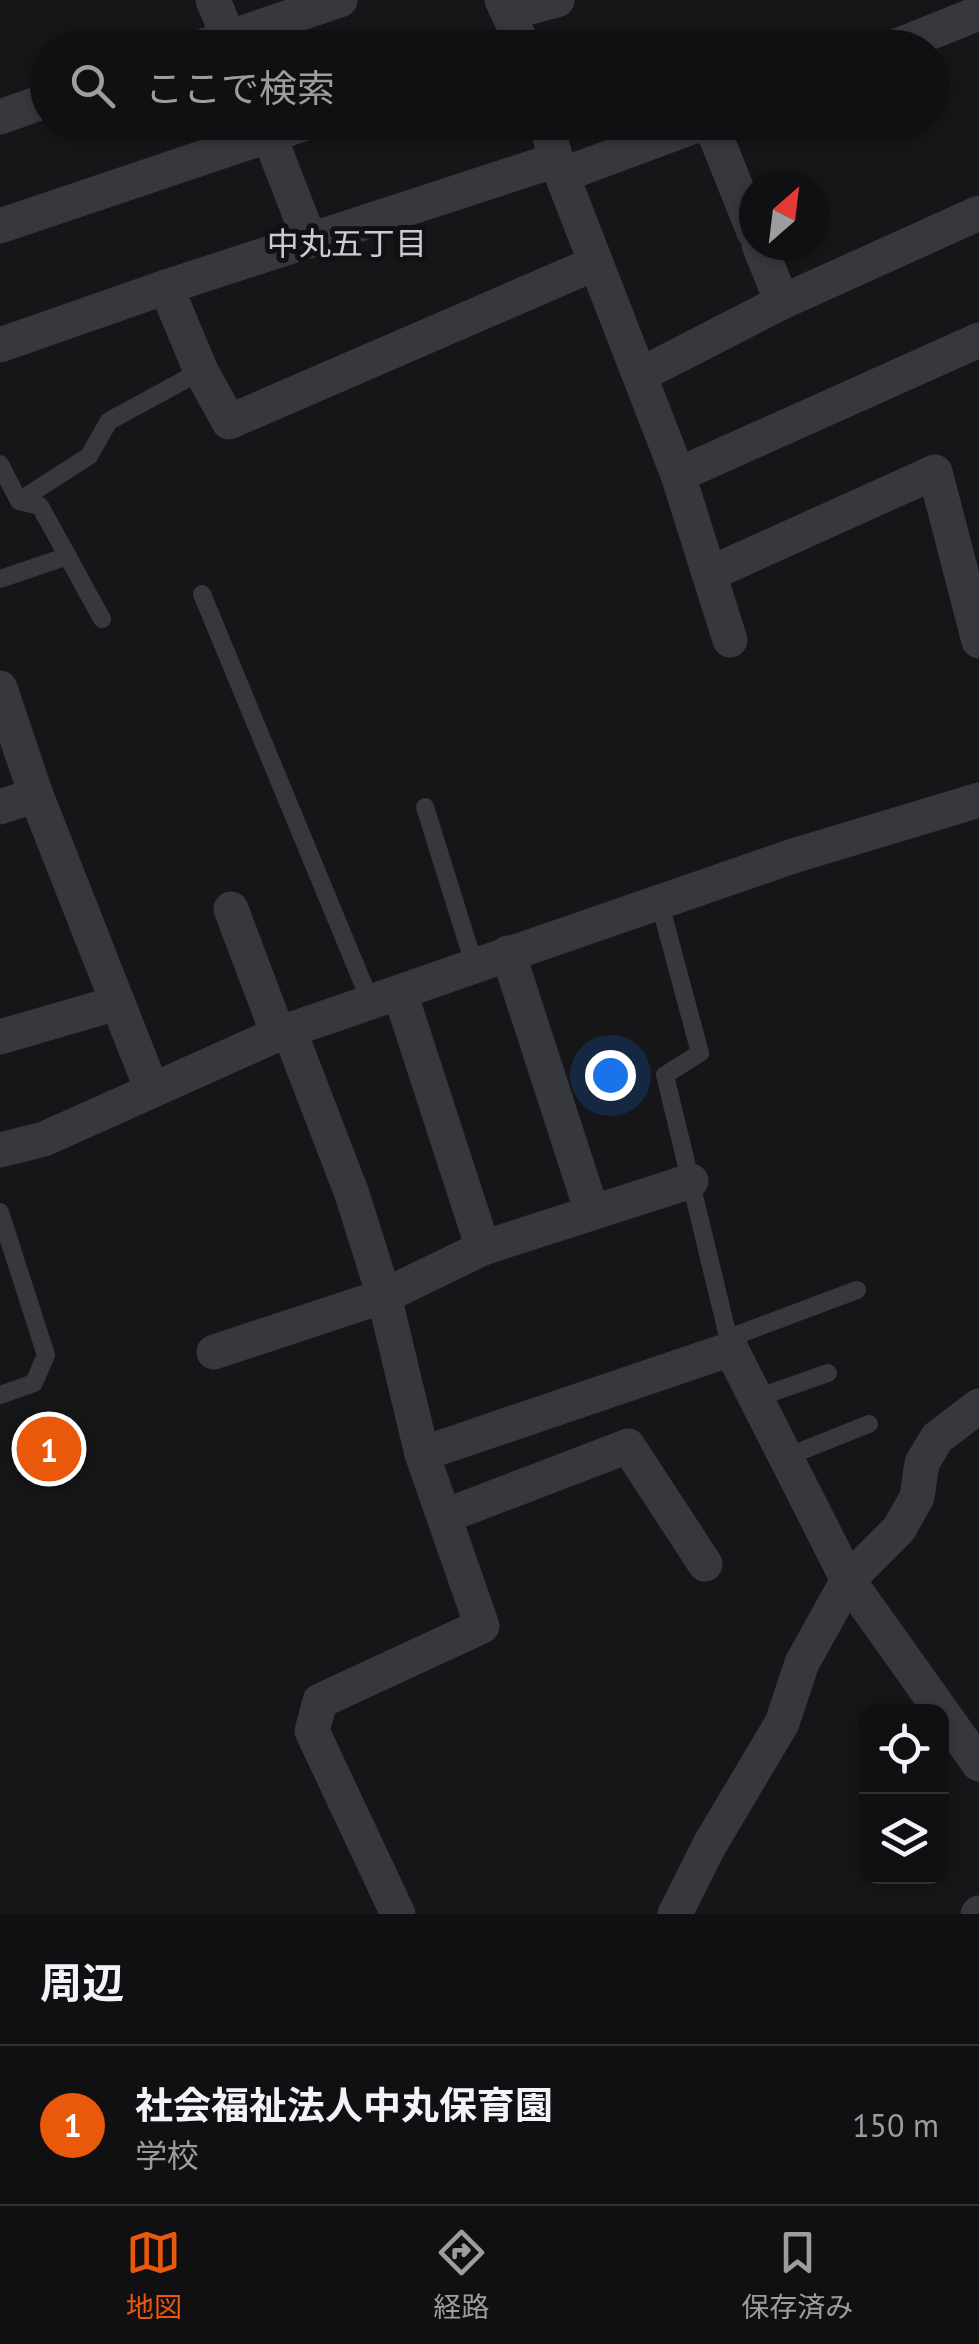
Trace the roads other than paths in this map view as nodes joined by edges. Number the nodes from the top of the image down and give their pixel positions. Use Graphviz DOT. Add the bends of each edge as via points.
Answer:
graph roads {
  1 [pos="213,0"];
  2 [pos="340,0"];
  3 [pos="557,0"];
  4 [pos="506,6"];
  5 [pos="979,12"];
  6 [pos="218,30"];
  7 [pos="258,30"];
  8 [pos="516,30"];
  9 [pos="936,30"];
  10 [pos="30,106"];
  11 [pos="0,117"];
  12 [pos="237,140"];
  13 [pos="271,140"];
  14 [pos="551,140"];
  15 [pos="649,140"];
  16 [pos="715,140"];
  17 [pos="559,168"];
  18 [pos="739,197"];
  19 [pos="979,213"];
  20 [pos="0,226"];
  21 [pos="310,242"];
  22 [pos="765,260"];
  23 [pos="596,263"];
  24 [pos="166,287"];
  25 [pos="782,302"];
  26 [pos="979,340"];
  27 [pos="0,345"];
  28 [pos="201,372"];
  29 [pos="640,375"];
  30 [pos="0,464"];
  31 [pos="678,475"];
  32 [pos="18,500"];
  33 [pos="68,556"];
  34 [pos="709,574"];
  35 [pos="0,579"];
  36 [pos="202,594"];
  37 [pos="102,619"];
  38 [pos="730,640"];
  39 [pos="979,642"];
  40 [pos="0,688"];
  41 [pos="36,795"];
  42 [pos="979,800"];
  43 [pos="0,806"];
  44 [pos="425,808"];
  45 [pos="660,904"];
  46 [pos="230,909"];
  47 [pos="508,954"];
  48 [pos="474,964"];
  49 [pos="385,998"];
  50 [pos="117,1003"];
  51 [pos="283,1032"];
  52 [pos="0,1037"];
  53 [pos="152,1090"];
  54 [pos="0,1150"];
  55 [pos="691,1181"];
  56 [pos="0,1212"];
  57 [pos="592,1212"];
  58 [pos="483,1248"];
  59 [pos="8,1264"];
  60 [pos="857,1290"];
  61 [pos="384,1296"];
  62 [pos="730,1344"];
  63 [pos="214,1352"];
  64 [pos="828,1372"];
  65 [pos="0,1396"];
  66 [pos="756,1398"];
  67 [pos="979,1406"];
  68 [pos="869,1424"];
  69 [pos="422,1454"];
  70 [pos="786,1456"];
  71 [pos="445,1516"];
  72 [pos="705,1564"];
  73 [pos="848,1580"];
  74 [pos="979,1764"];
  75 [pos="398,1914"];
  76 [pos="675,1914"];
  1 -- 6 [label="street"];
  2 -- 7 [label="street"];
  3 -- 4 [label="street"];
  4 -- 8 [label="street"];
  5 -- 9 [label="street"];
  10 -- 11 [label="street"];
  12 -- 20 [label="street"];
  13 -- 21 [label="street"];
  14 -- 17 [label="street"];
  15 -- 17 [label="street"];
  16 -- 18 [label="street"];
  17 -- 21 [label="street"];
  17 -- 23 [label="street"];
  19 -- 25 [label="street"];
  21 -- 24 [label="street"];
  22 -- 25 [label="street"];
  23 -- 28 [label="street" via="229,422"];
  23 -- 29 [label="street"];
  24 -- 27 [label="street"];
  24 -- 28 [label="street"];
  25 -- 29 [label="street"];
  26 -- 31 [label="street"];
  28 -- 32 [label="lane" via="109,421 89,456"];
  29 -- 31 [label="street"];
  30 -- 32 [label="lane"];
  31 -- 34 [label="street"];
  32 -- 33 [label="lane" via="40,506"];
  33 -- 35 [label="lane"];
  33 -- 37 [label="lane"];
  34 -- 38 [label="street"];
  34 -- 39 [label="street" via="936,472"];
  36 -- 49 [label="lane"];
  40 -- 41 [label="street"];
  41 -- 43 [label="street"];
  41 -- 50 [label="street"];
  42 -- 45 [label="street"];
  44 -- 48 [label="lane"];
  45 -- 47 [label="street"];
  45 -- 55 [label="lane" via="700,1053 665,1074"];
  46 -- 51 [label="street"];
  47 -- 48 [label="street"];
  47 -- 57 [label="street"];
  48 -- 49 [label="street"];
  49 -- 51 [label="street"];
  49 -- 58 [label="street"];
  50 -- 52 [label="street"];
  50 -- 53 [label="street"];
  51 -- 53 [label="street"];
  51 -- 61 [label="street" via="352,1194"];
  53 -- 54 [label="street" via="44,1139"];
  55 -- 57 [label="street"];
  55 -- 62 [label="lane"];
  56 -- 59 [label="lane"];
  57 -- 58 [label="street"];
  58 -- 61 [label="street"];
  59 -- 65 [label="lane" via="46,1355 34,1383"];
  60 -- 62 [label="lane"];
  61 -- 63 [label="street"];
  61 -- 69 [label="street"];
  62 -- 66 [label="street"];
  62 -- 69 [label="street"];
  64 -- 66 [label="lane"];
  66 -- 70 [label="street"];
  67 -- 73 [label="street" via="937,1438 900,1528"];
  68 -- 70 [label="lane"];
  69 -- 71 [label="street"];
  70 -- 73 [label="street"];
  71 -- 72 [label="street" via="628,1446"];
  71 -- 75 [label="street" via="482,1626 320,1700 312,1730"];
  73 -- 74 [label="street"];
  73 -- 76 [label="street" via="802,1663 782,1723"];
}
